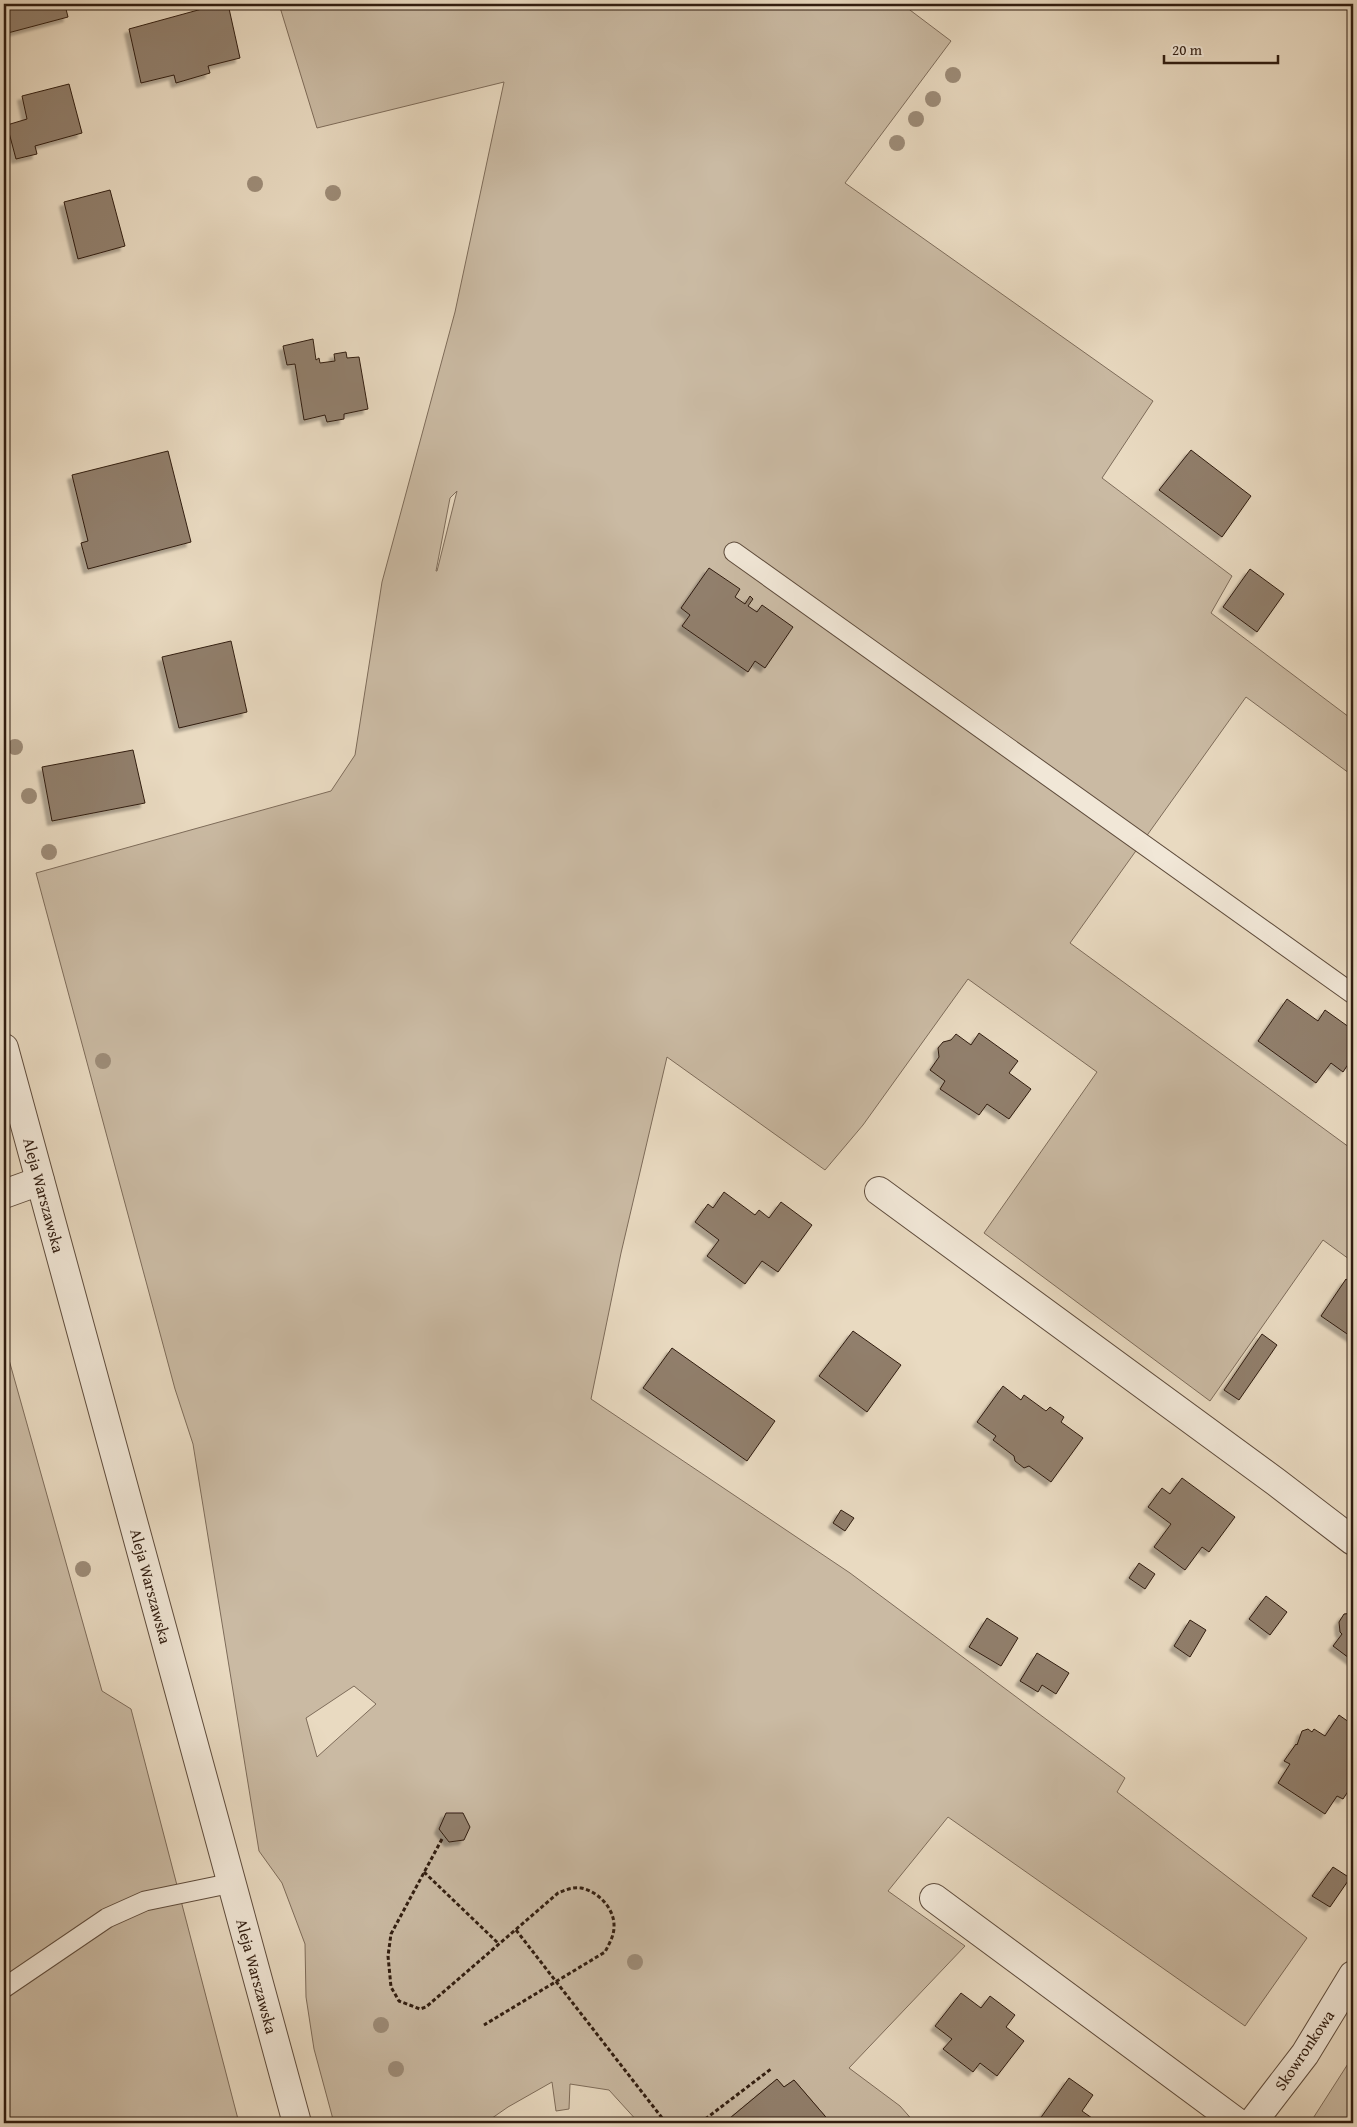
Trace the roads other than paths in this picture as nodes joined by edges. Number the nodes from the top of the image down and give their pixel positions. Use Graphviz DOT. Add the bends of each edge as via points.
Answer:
graph roads {
  1 [pos="734,552"];
  2 [pos="1353,994"];
  3 [pos="4,1048"];
  4 [pos="40,1181"];
  5 [pos="879,1191"];
  6 [pos="4,1194"];
  7 [pos="1353,1542"];
  8 [pos="232,1884"];
  9 [pos="934,1898"];
  10 [pos="1353,1975"];
  11 [pos="4,1988"];
  12 [pos="297,2123"];
  13 [pos="1238,2123"];
  14 [pos="1252,2123"];
  1 -- 2 [label="lane"];
  3 -- 4 [label="street, Aleja Warszawska"];
  4 -- 6 [label="street"];
  4 -- 8 [label="street, Aleja Warszawska"];
  5 -- 7 [label="street"];
  8 -- 11 [label="lane" via="144,1901 107,1918"];
  8 -- 12 [label="street, Aleja Warszawska"];
  9 -- 13 [label="street"];
  10 -- 14 [label="street, Skowronkowa" via="1305,2054"];
}
